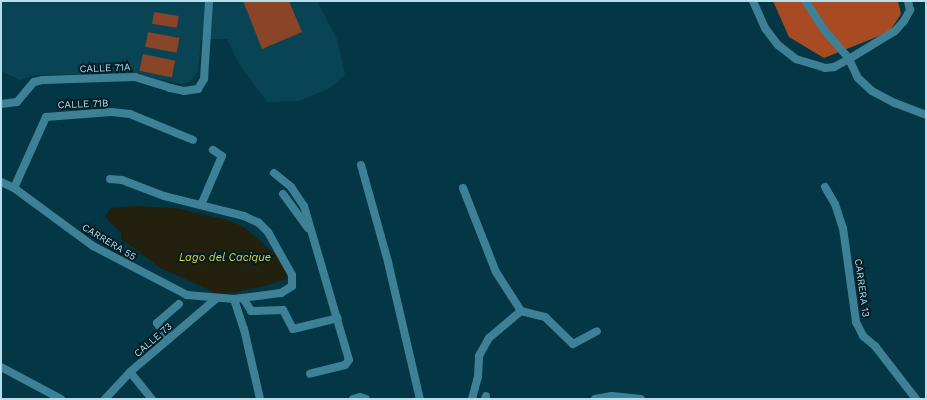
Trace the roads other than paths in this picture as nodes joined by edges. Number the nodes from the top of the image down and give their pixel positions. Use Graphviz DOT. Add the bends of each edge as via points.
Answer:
graph roads {
  1 [pos="208,1"];
  2 [pos="753,1"];
  3 [pos="908,1"];
  4 [pos="806,2"];
  5 [pos="849,59"];
  6 [pos="1,104"];
  7 [pos="926,115"];
  8 [pos="193,140"];
  9 [pos="213,150"];
  10 [pos="361,165"];
  11 [pos="274,173"];
  12 [pos="110,179"];
  13 [pos="1,182"];
  14 [pos="825,187"];
  15 [pos="14,188"];
  16 [pos="463,188"];
  17 [pos="283,194"];
  18 [pos="201,205"];
  19 [pos="311,232"];
  20 [pos="216,298"];
  21 [pos="243,298"];
  22 [pos="179,304"];
  23 [pos="521,311"];
  24 [pos="338,318"];
  25 [pos="597,331"];
  26 [pos="169,339"];
  27 [pos="1,367"];
  28 [pos="130,372"];
  29 [pos="310,374"];
  30 [pos="60,399"];
  31 [pos="104,399"];
  32 [pos="152,399"];
  33 [pos="260,399"];
  34 [pos="353,399"];
  35 [pos="366,399"];
  36 [pos="420,399"];
  37 [pos="472,399"];
  38 [pos="595,399"];
  39 [pos="641,399"];
  40 [pos="916,399"];
  1 -- 6 [label="street, CALLE 71A" via="204,79 198,89 184,91 135,77 43,80 34,82 17,102"];
  2 -- 5 [label="street" via="769,34 796,59 825,68 834,67"];
  3 -- 5 [label="street" via="910,10 895,31"];
  4 -- 5 [label="street" via="825,31"];
  5 -- 7 [label="street" via="858,78 872,91"];
  8 -- 15 [label="street, CALLE 71B" via="130,114 111,112 46,117"];
  9 -- 18 [label="street" via="222,156"];
  10 -- 36 [label="street" via="388,262"];
  11 -- 19 [label="street" via="299,195"];
  12 -- 18 [label="street, CARRERA 55" via="122,180 164,196"];
  13 -- 15 [label="street, CARRERA 55"];
  14 -- 40 [label="street, CARRERA 13" via="835,204 843,228 856,322 863,336 875,346"];
  15 -- 20 [label="street, CARRERA 55" via="79,237 118,261 187,295"];
  16 -- 23 [label="street" via="496,272"];
  17 -- 19 [label="street"];
  18 -- 21 [label="street, CARRERA 55" via="244,216 259,223 268,232 292,275 292,286 287,291"];
  19 -- 24 [label="street"];
  20 -- 21 [label="street, CARRERA 55"];
  20 -- 26 [label="street, CALLE 73"];
  21 -- 24 [label="street" via="248,309 256,311 279,308 285,314 291,328 295,330"];
  21 -- 33 [label="street" via="244,329"];
  22 -- 26 [label="street" via="156,323"];
  23 -- 25 [label="street" via="545,317 573,344"];
  23 -- 37 [label="street" via="489,338 479,356 478,377"];
  24 -- 29 [label="street" via="348,363"];
  26 -- 28 [label="street, CALLE 73"];
  27 -- 30 [label="street"];
  28 -- 31 [label="street, CALLE 73"];
  28 -- 32 [label="street"];
  34 -- 35 [label="street"];
  38 -- 39 [label="street" via="627,396"];
}
